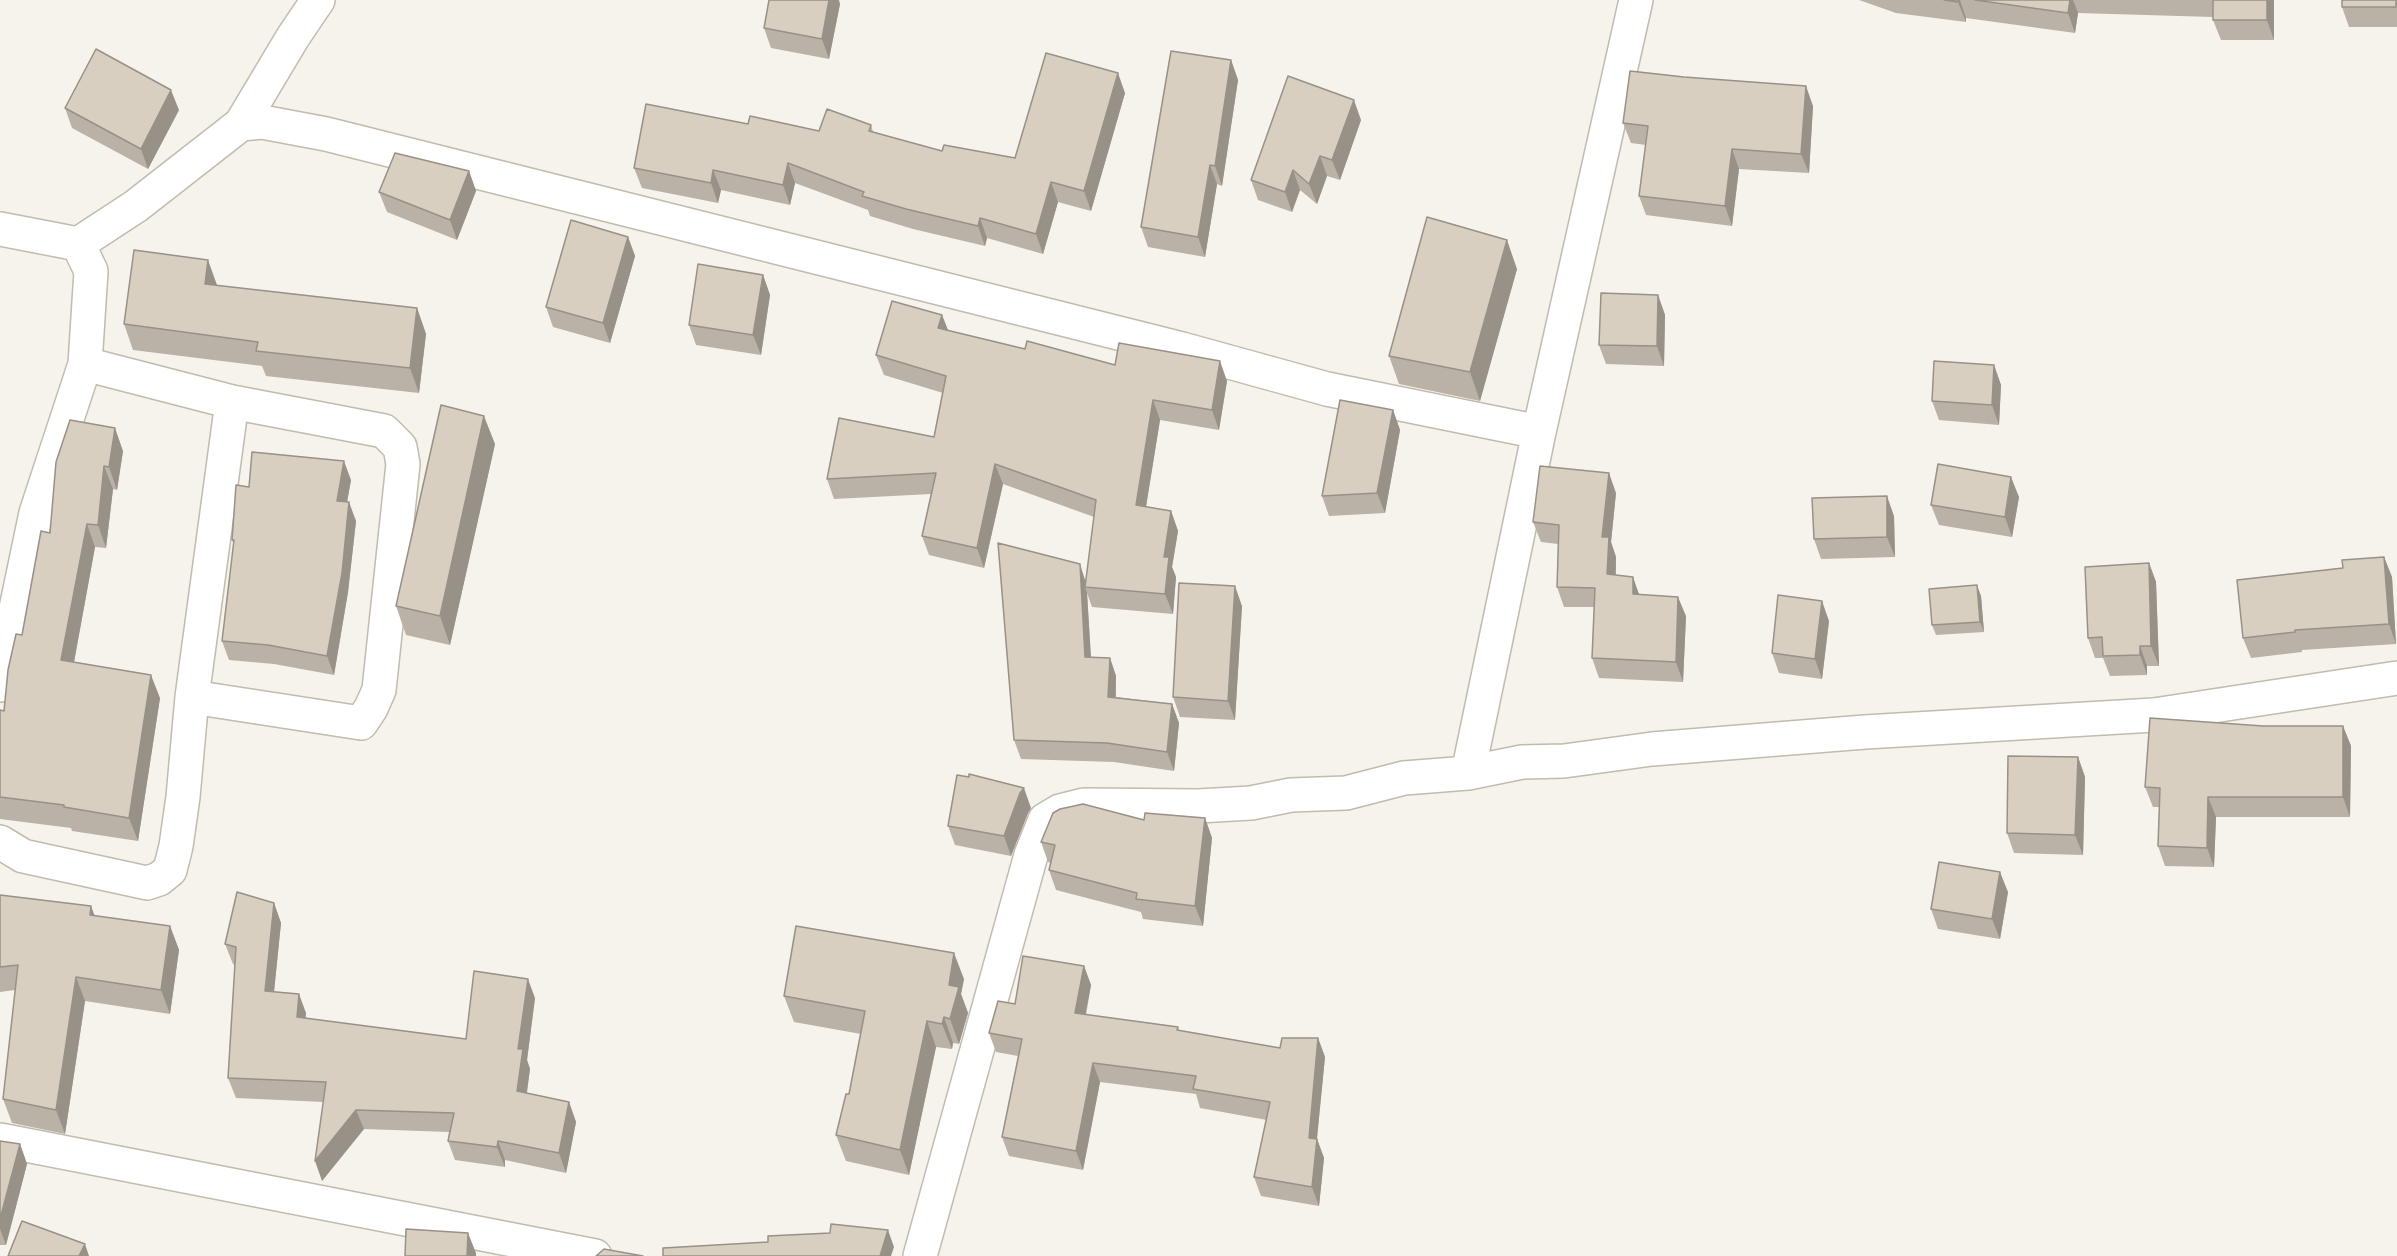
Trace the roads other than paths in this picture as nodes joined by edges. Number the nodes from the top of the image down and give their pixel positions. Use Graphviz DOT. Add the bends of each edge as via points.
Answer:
graph roads {
  1 [pos="318,0"];
  2 [pos="1636,0"];
  3 [pos="241,124"];
  4 [pos="0,229"];
  5 [pos="78,244"];
  6 [pos="85,364"];
  7 [pos="232,402"];
  8 [pos="1539,432"];
  9 [pos="2397,678"];
  10 [pos="0,686"];
  11 [pos="192,697"];
  12 [pos="1468,773"];
  13 [pos="0,842"];
  14 [pos="0,1140"];
  15 [pos="581,1255"];
  16 [pos="920,1256"];
  1 -- 3 [label="street"];
  2 -- 8 [label="street"];
  3 -- 5 [label="street" via="135,206"];
  3 -- 8 [label="street" via="262,122 326,134 1182,348 1327,388"];
  4 -- 5 [label="street"];
  5 -- 6 [label="street" via="91,271"];
  6 -- 7 [label="street"];
  6 -- 10 [label="street" via="36,513"];
  7 -- 11 [label="street"];
  7 -- 11 [label="street" via="384,431 400,447 404,464 379,690 361,723"];
  8 -- 12 [label="street"];
  9 -- 12 [label="street" via="2154,715 1652,749 1564,761 1522,762"];
  11 -- 13 [label="street" via="176,846 170,870 159,879 147,883 23,856"];
  12 -- 16 [label="street" via="1404,778 1346,793 1291,795 1251,802 1084,806 1060,811 1045,820 1031,855"];
  14 -- 15 [label="street"];
}
